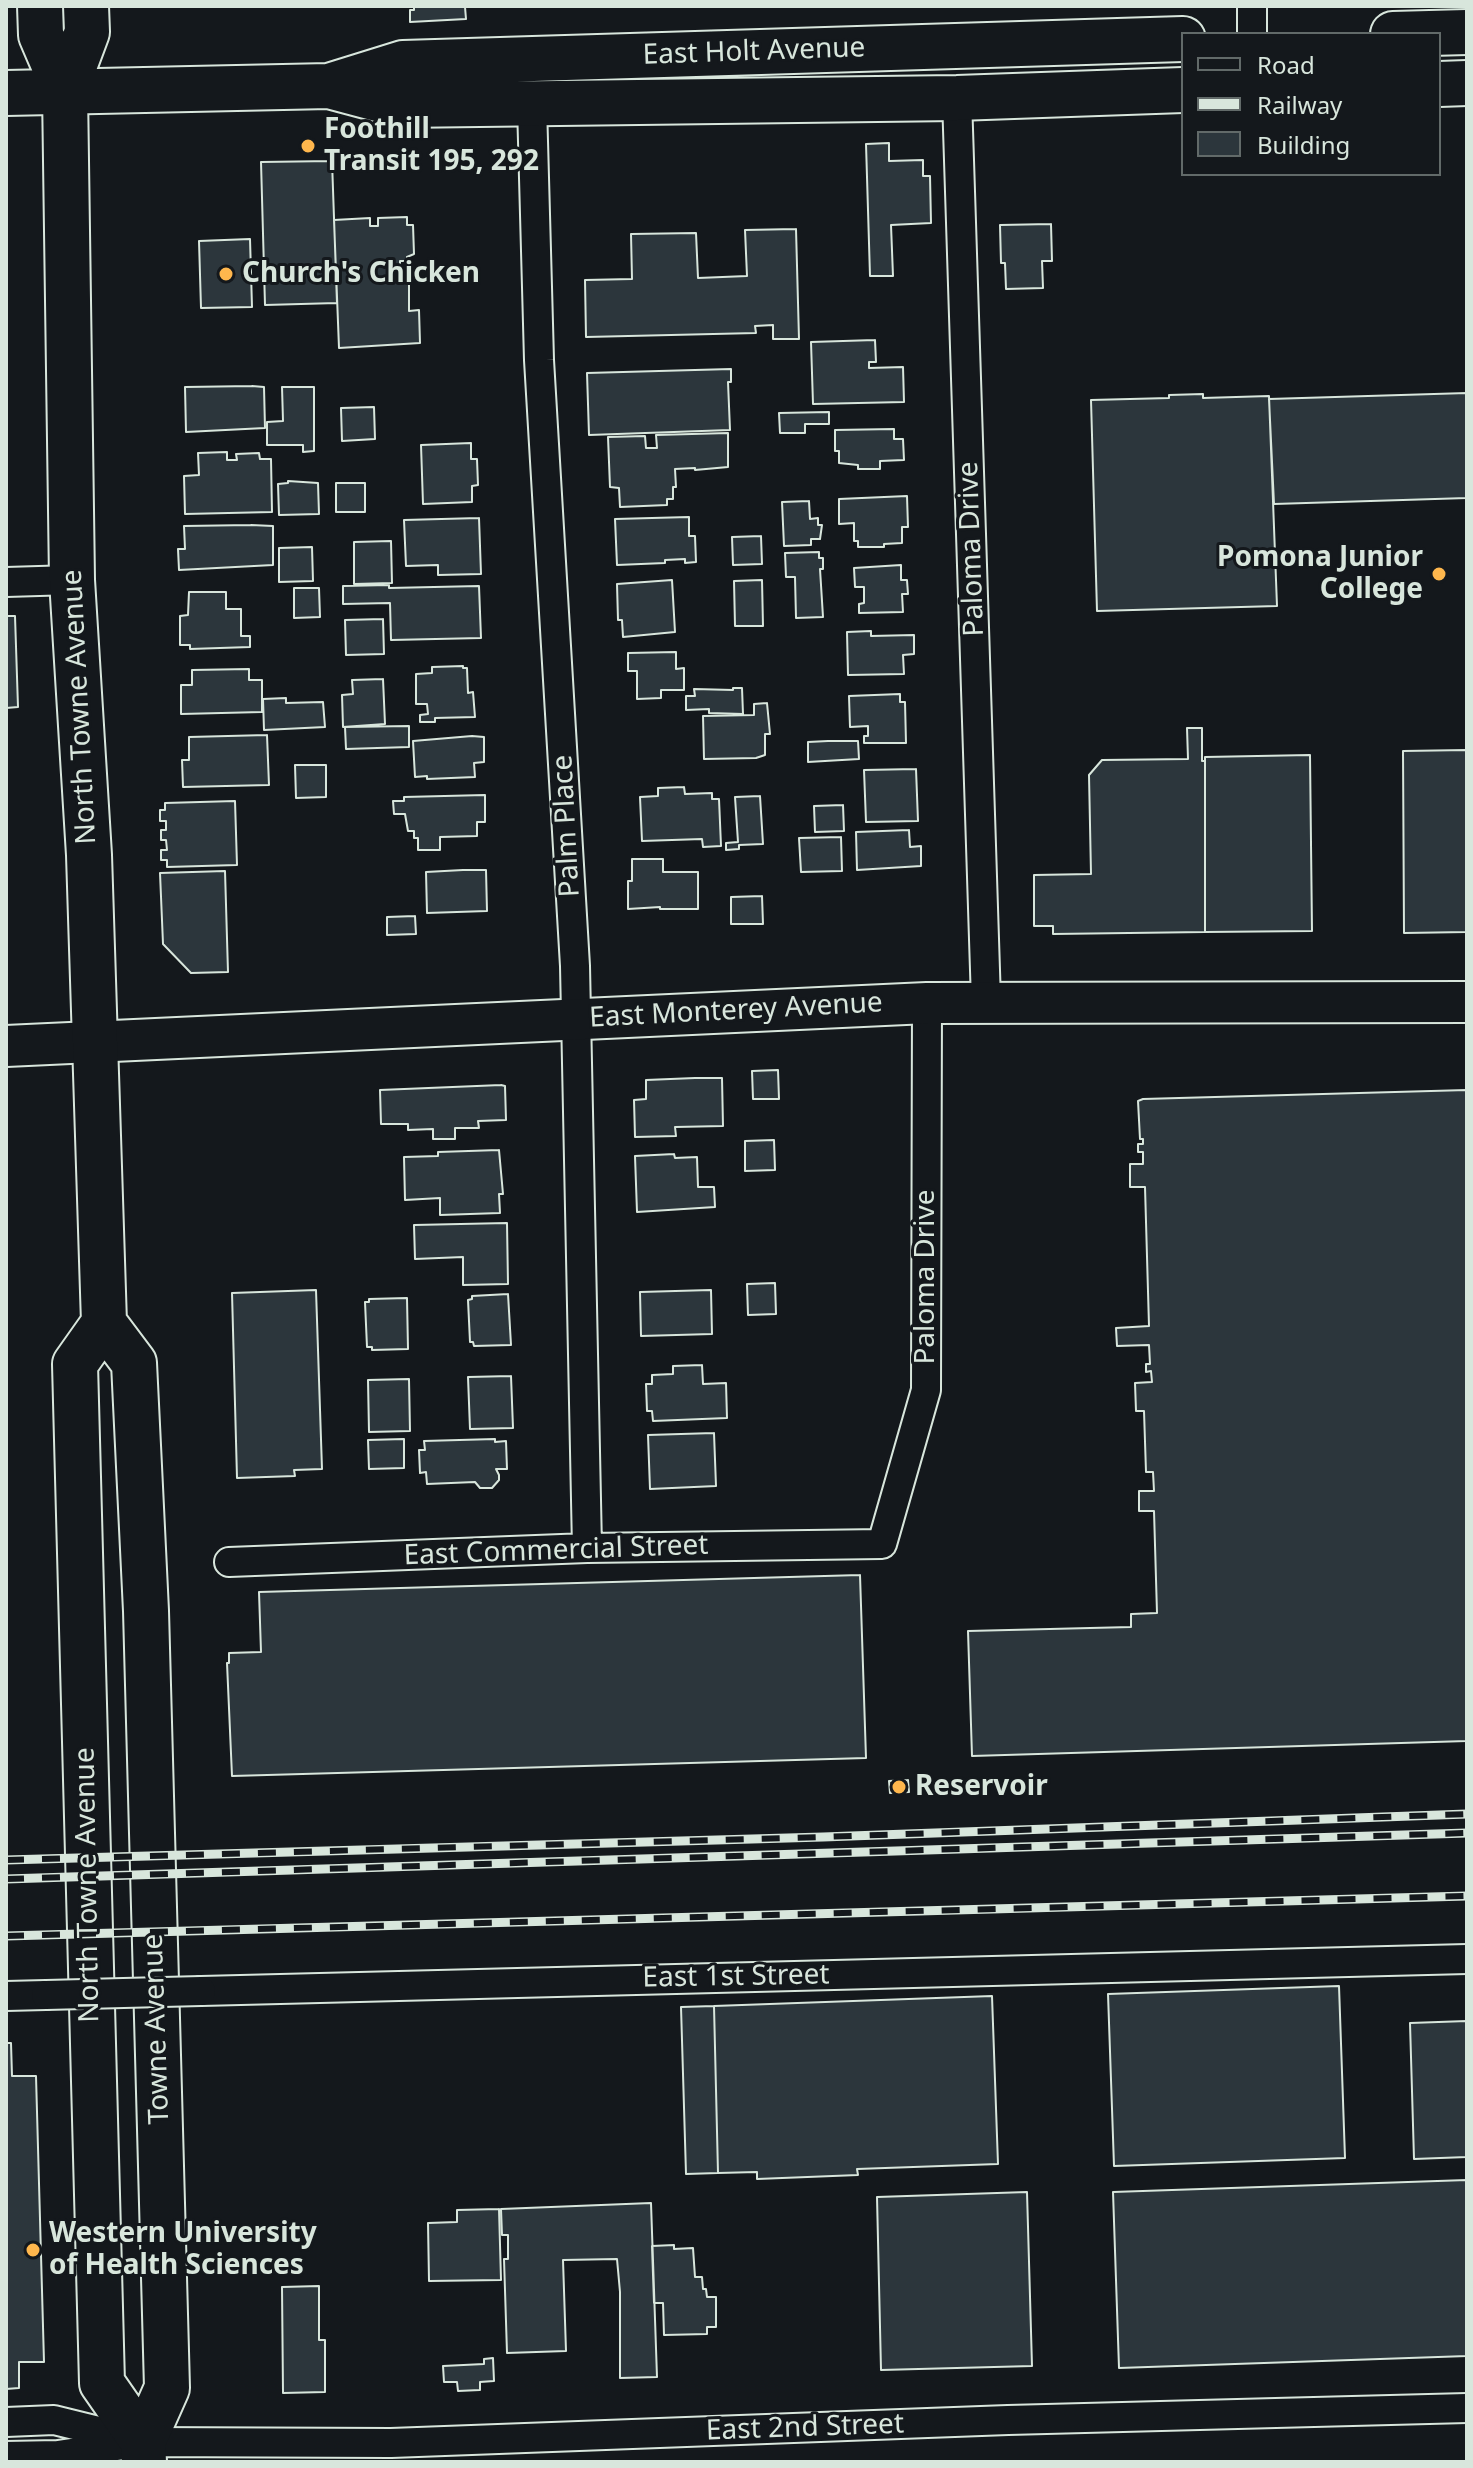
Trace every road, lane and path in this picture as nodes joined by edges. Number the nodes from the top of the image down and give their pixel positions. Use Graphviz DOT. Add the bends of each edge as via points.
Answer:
graph roads {
  1 [pos="40,6"];
  2 [pos="86,6"];
  3 [pos="1252,6"];
  4 [pos="1252,32"];
  5 [pos="1467,32"];
  6 [pos="1441,33"];
  7 [pos="1181,39"];
  8 [pos="1467,83"];
  9 [pos="1441,84"];
  10 [pos="329,86"];
  11 [pos="1181,90"];
  12 [pos="65,91"];
  13 [pos="6,93"];
  14 [pos="957,98"];
  15 [pos="532,105"];
  16 [pos="72,580"];
  17 [pos="6,582"];
  18 [pos="986,1001"];
  19 [pos="1467,1002"];
  20 [pos="927,1003"];
  21 [pos="577,1018"];
  22 [pos="95,1043"];
  23 [pos="6,1046"];
  24 [pos="104,1323"];
  25 [pos="882,1544"];
  26 [pos="587,1548"];
  27 [pos="229,1562"];
  28 [pos="1467,1959"];
  29 [pos="6,1996"];
  30 [pos="1467,2408"];
  31 [pos="6,2422"];
  32 [pos="143,2452"];
  33 [pos="6,2456"];
  1 -- 12 [label="main road, North Towne Avenue" via="41,35"];
  2 -- 12 [label="main road, North Towne Avenue" via="87,32"];
  3 -- 4 [label="street"];
  5 -- 6 [label="main road"];
  7 -- 10 [label="main road, East Holt Avenue" via="403,63"];
  8 -- 9 [label="main road"];
  10 -- 12 [label="main road, East Holt Avenue"];
  10 -- 15 [label="main road, East Holt Avenue" via="400,105"];
  11 -- 14 [label="main road, East Holt Avenue"];
  12 -- 13 [label="main road, East Holt Avenue"];
  12 -- 16 [label="main road, North Towne Avenue"];
  14 -- 15 [label="main road, East Holt Avenue"];
  14 -- 18 [label="street, Paloma Drive"];
  15 -- 21 [label="street, Palm Place" via="539,360"];
  16 -- 17 [label="street"];
  16 -- 22 [label="main road, North Towne Avenue"];
  18 -- 19 [label="street, East Monterey Avenue"];
  18 -- 20 [label="street, East Monterey Avenue"];
  20 -- 21 [label="street, East Monterey Avenue"];
  20 -- 25 [label="street, Paloma Drive" via="926,1390"];
  21 -- 22 [label="street, East Monterey Avenue"];
  21 -- 26 [label="street, Palm Place"];
  22 -- 23 [label="street, East Monterey Avenue"];
  22 -- 24 [label="main road, North Towne Avenue"];
  24 -- 32 [label="main road, Towne Avenue" via="134,1363 146,1611 167,2388"];
  24 -- 32 [label="main road, North Towne Avenue" via="75,1364 101,2368 102,2383"];
  25 -- 26 [label="street, East Commercial Street"];
  26 -- 27 [label="street, East Commercial Street"];
  28 -- 29 [label="street, East 1st Street, bridge"];
  30 -- 32 [label="street, East 2nd Street"];
  31 -- 32 [label="street" via="54,2420"];
  32 -- 33 [label="street"];
}
